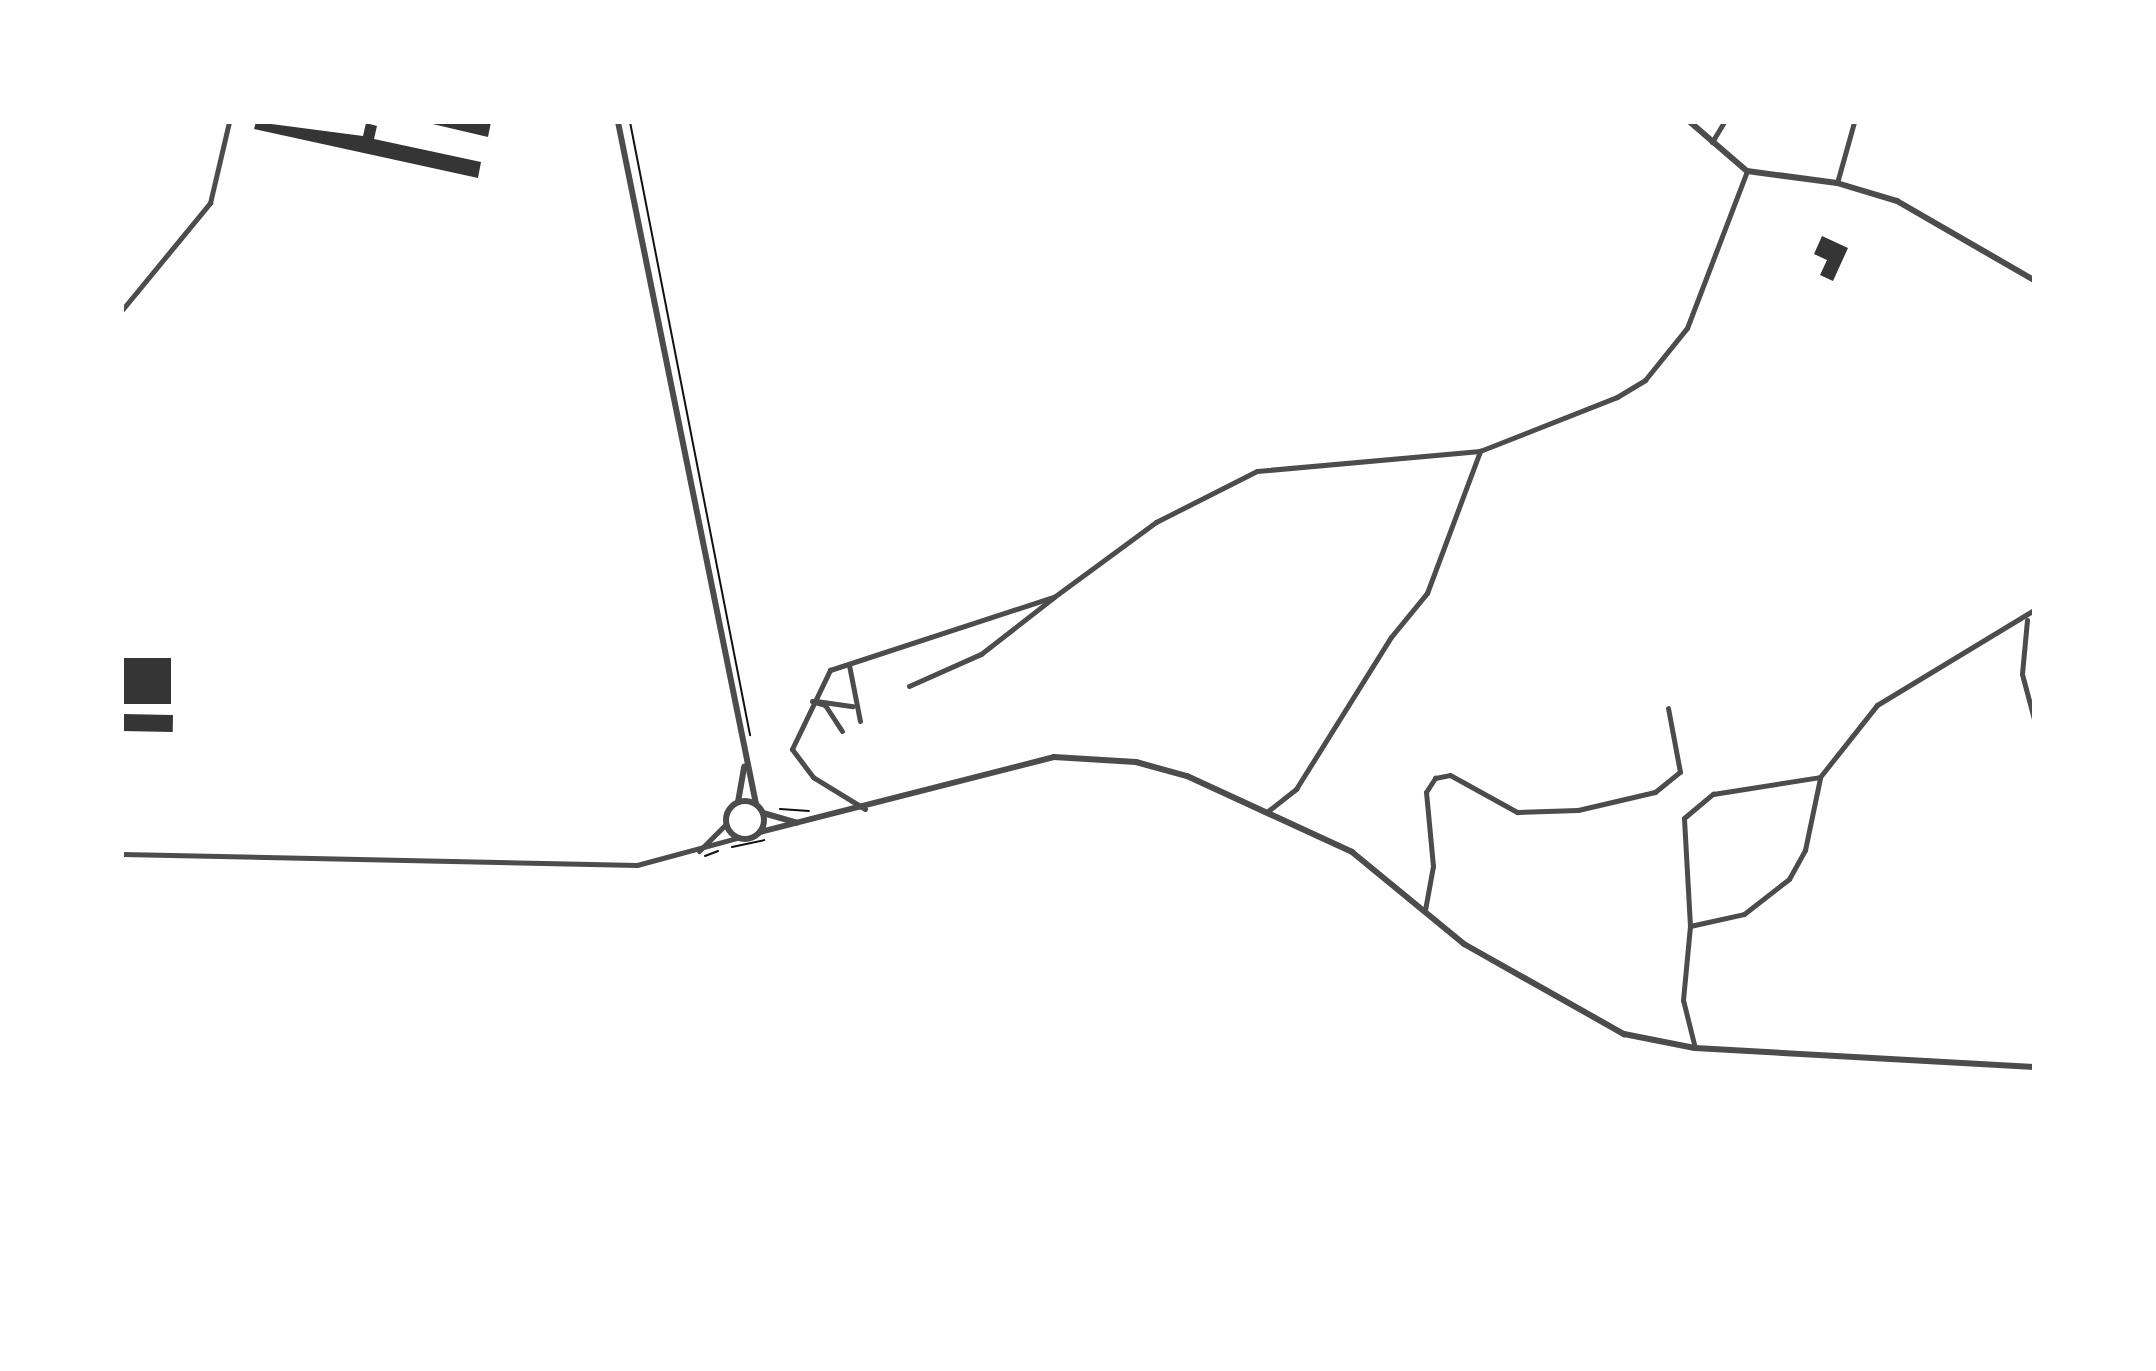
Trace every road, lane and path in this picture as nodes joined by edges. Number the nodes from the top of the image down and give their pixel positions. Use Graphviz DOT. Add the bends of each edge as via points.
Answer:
graph roads {
  1 [pos="229,122"];
  2 [pos="618,122"];
  3 [pos="630,122"];
  4 [pos="1690,122"];
  5 [pos="1724,122"];
  6 [pos="1854,122"];
  7 [pos="1712,142"];
  8 [pos="1747,171"];
  9 [pos="1837,183"];
  10 [pos="2034,280"];
  11 [pos="122,310"];
  12 [pos="1480,451"];
  13 [pos="1054,597"];
  14 [pos="2034,610"];
  15 [pos="2027,620"];
  16 [pos="849,664"];
  17 [pos="909,686"];
  18 [pos="812,701"];
  19 [pos="854,706"];
  20 [pos="1668,708"];
  21 [pos="2034,719"];
  22 [pos="860,721"];
  23 [pos="842,731"];
  24 [pos="753,747"];
  25 [pos="744,767"];
  26 [pos="1820,777"];
  27 [pos="738,802"];
  28 [pos="756,804"];
  29 [pos="865,809"];
  30 [pos="1268,811"];
  31 [pos="763,813"];
  32 [pos="800,823"];
  33 [pos="726,824"];
  34 [pos="760,832"];
  35 [pos="772,837"];
  36 [pos="737,838"];
  37 [pos="725,849"];
  38 [pos="699,851"];
  39 [pos="122,854"];
  40 [pos="1425,910"];
  41 [pos="1690,926"];
  42 [pos="1695,1048"];
  43 [pos="2034,1067"];
  1 -- 11 [label="street" via="210,203"];
  2 -- 25 [label="street"];
  3 -- 24 [label="path"];
  4 -- 7 [label="street"];
  5 -- 7 [label="street"];
  6 -- 9 [label="street"];
  7 -- 8 [label="street"];
  8 -- 9 [label="street"];
  8 -- 12 [label="street" via="1687,328 1645,380 1570,421"];
  9 -- 10 [label="street" via="1921,211"];
  12 -- 13 [label="street" via="1257,471 1156,522"];
  12 -- 30 [label="street" via="1427,593 1391,637 1296,789"];
  13 -- 16 [label="street"];
  13 -- 17 [label="street" via="981,654"];
  14 -- 15 [label="street"];
  15 -- 21 [label="street" via="2022,674"];
  15 -- 26 [label="street" via="1971,642 1877,705"];
  16 -- 18 [label="street" via="823,677"];
  16 -- 19 [label="street"];
  18 -- 19 [label="street"];
  18 -- 23 [label="street" via="825,705"];
  18 -- 29 [label="street" via="792,749 813,777"];
  19 -- 22 [label="street"];
  20 -- 40 [label="street" via="1680,772 1655,792 1532,813 1450,775 1435,778 1426,792 1433,866"];
  25 -- 27 [label="street"];
  25 -- 28 [label="street"];
  26 -- 41 [label="street" via="1805,850 1789,879 1744,914"];
  26 -- 41 [label="street" via="1698,801 1681,828"];
  27 -- 28 [label="street"];
  27 -- 33 [label="street"];
  28 -- 31 [label="street"];
  29 -- 30 [label="street" via="1040,760 1092,755 1187,776"];
  29 -- 32 [label="street"];
  30 -- 40 [label="street" via="1352,852"];
  31 -- 32 [label="street"];
  31 -- 34 [label="street"];
  32 -- 34 [label="street"];
  33 -- 36 [label="street"];
  33 -- 38 [label="street"];
  34 -- 36 [label="street"];
  35 -- 37 [label="path"];
  36 -- 38 [label="street"];
  38 -- 39 [label="street" via="637,865"];
  40 -- 42 [label="street" via="1531,988 1624,1034"];
  41 -- 42 [label="street" via="1683,1000"];
  42 -- 43 [label="street"];
}
